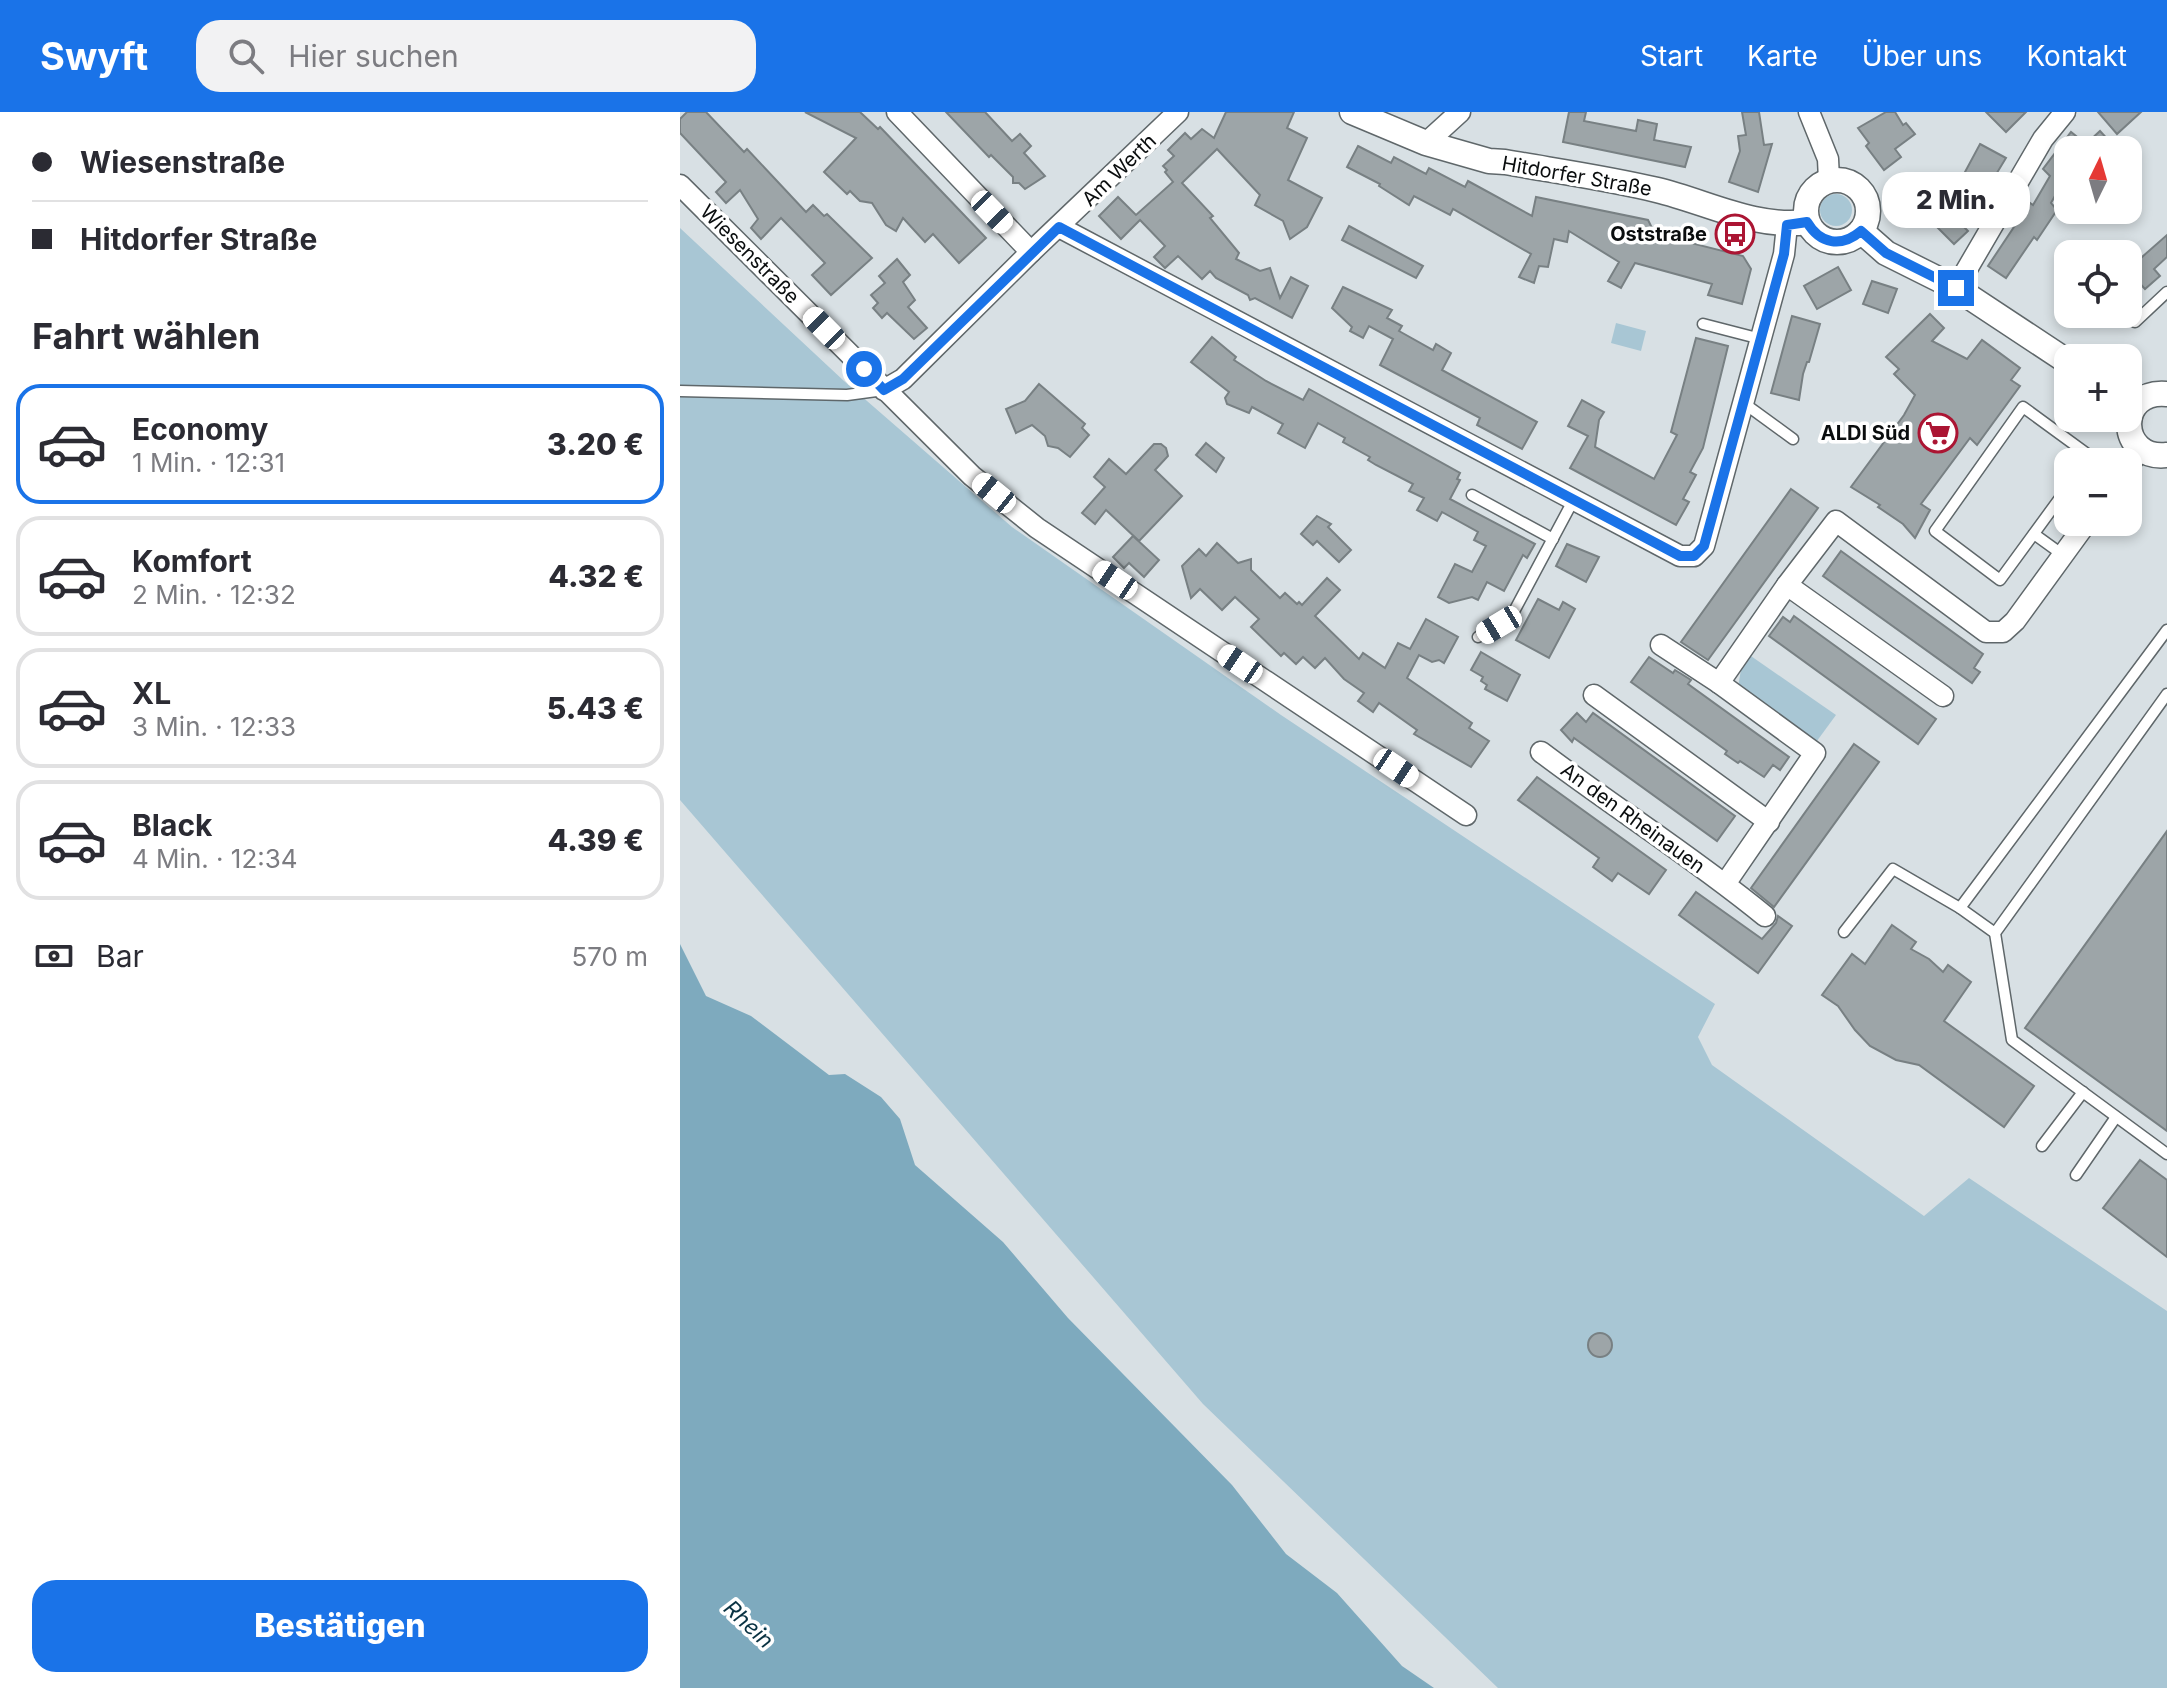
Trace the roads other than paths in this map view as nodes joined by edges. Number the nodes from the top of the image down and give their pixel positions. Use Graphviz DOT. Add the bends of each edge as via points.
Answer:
graph roads {
  1 [pos="897,112"];
  2 [pos="1178,112"];
  3 [pos="1352,112"];
  4 [pos="1460,112"];
  5 [pos="1809,112"];
  6 [pos="2065,112"];
  7 [pos="1426,143"];
  8 [pos="1829,180"];
  9 [pos="680,185"];
  10 [pos="1797,223"];
  11 [pos="1059,227"];
  12 [pos="1861,231"];
  13 [pos="1031,252"];
  14 [pos="1956,288"];
  15 [pos="2167,292"];
  16 [pos="2142,315"];
  17 [pos="1703,324"];
  18 [pos="1761,339"];
  19 [pos="2054,353"];
  20 [pos="884,390"];
  21 [pos="680,391"];
  22 [pos="2167,394"];
  23 [pos="2142,398"];
  24 [pos="1745,404"];
  25 [pos="1793,439"];
  26 [pos="2079,448"];
  27 [pos="2167,455"];
  28 [pos="2142,456"];
  29 [pos="1472,495"];
  30 [pos="1574,499"];
  31 [pos="2054,506"];
  32 [pos="2034,534"];
  33 [pos="2077,536"];
  34 [pos="1553,539"];
  35 [pos="2063,555"];
  36 [pos="1787,585"];
  37 [pos="2167,630"];
  38 [pos="1478,637"];
  39 [pos="1661,645"];
  40 [pos="1719,683"];
  41 [pos="2167,694"];
  42 [pos="1594,695"];
  43 [pos="1943,696"];
  44 [pos="1541,752"];
  45 [pos="1466,815"];
  46 [pos="1769,822"];
  47 [pos="1725,884"];
  48 [pos="1960,908"];
  49 [pos="1765,916"];
  50 [pos="1844,932"];
  51 [pos="1995,933"];
  52 [pos="2083,1092"];
  53 [pos="2116,1117"];
  54 [pos="2042,1146"];
  55 [pos="2167,1154"];
  56 [pos="2076,1175"];
  1 -- 13 [label="street"];
  2 -- 11 [label="street, Am Werth"];
  3 -- 7 [label="street, Hitdorfer Straße"];
  4 -- 7 [label="street"];
  5 -- 8 [label="street" via="1828,159"];
  6 -- 14 [label="street" via="2043,139"];
  7 -- 10 [label="street, Hitdorfer Straße" via="1489,161 1657,190 1756,220"];
  8 -- 10 [label="street" via="1808,196"];
  8 -- 12 [label="street" via="1843,179 1864,194 1867,220"];
  9 -- 20 [label="street, Wiesenstraße"];
  10 -- 12 [label="street" via="1831,242"];
  10 -- 18 [label="street"];
  11 -- 13 [label="street, Am Werth"];
  11 -- 30 [label="street"];
  12 -- 14 [label="street" via="1886,253"];
  13 -- 20 [label="street, Am Werth" via="903,379"];
  14 -- 19 [label="street"];
  15 -- 16 [label="lane"];
  17 -- 18 [label="lane"];
  18 -- 24 [label="street"];
  20 -- 21 [label="lane" via="847,395"];
  20 -- 45 [label="street, Wiesenstraße" via="972,476 1037,528"];
  22 -- 23 [label="street"];
  24 -- 25 [label="lane"];
  24 -- 30 [label="street" via="1704,546 1694,556 1680,556"];
  26 -- 32 [label="lane" via="2023,407 1935,531 2000,580"];
  27 -- 28 [label="street"];
  29 -- 34 [label="lane"];
  30 -- 34 [label="lane"];
  31 -- 32 [label="lane"];
  32 -- 35 [label="lane"];
  33 -- 35 [label="street"];
  34 -- 38 [label="lane" via="1511,617"];
  35 -- 36 [label="street" via="2003,632 1986,632 1836,521"];
  36 -- 40 [label="street"];
  36 -- 43 [label="street"];
  37 -- 48 [label="lane"];
  39 -- 40 [label="street, An den Rheinauen"];
  40 -- 46 [label="street, An den Rheinauen" via="1815,753"];
  41 -- 51 [label="lane"];
  42 -- 46 [label="street"];
  44 -- 47 [label="street, An den Rheinauen"];
  46 -- 47 [label="street, An den Rheinauen"];
  47 -- 49 [label="street, An den Rheinauen"];
  48 -- 50 [label="lane" via="1893,869"];
  48 -- 51 [label="lane"];
  51 -- 52 [label="lane" via="2012,1040"];
  52 -- 53 [label="lane"];
  52 -- 54 [label="lane"];
  53 -- 55 [label="lane"];
  53 -- 56 [label="lane"];
}
